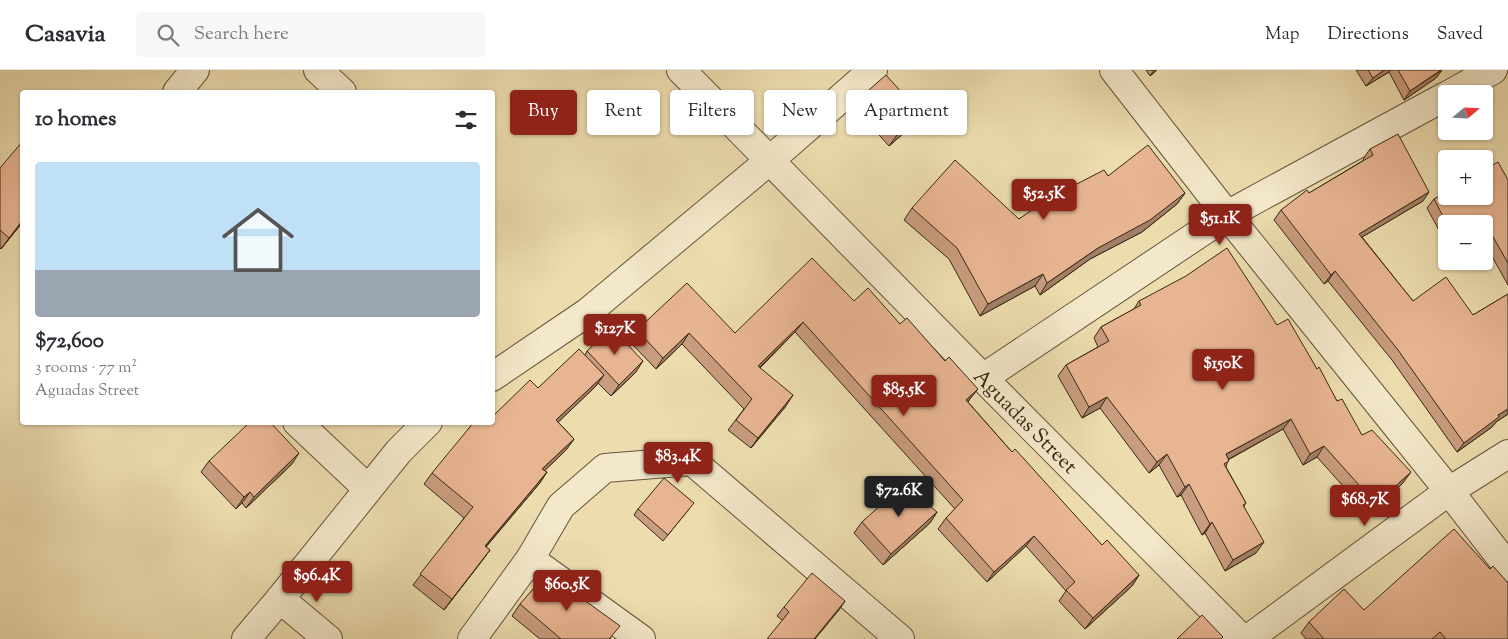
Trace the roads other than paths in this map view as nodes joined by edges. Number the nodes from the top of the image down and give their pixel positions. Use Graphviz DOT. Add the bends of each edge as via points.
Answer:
graph roads {
  1 [pos="195,70"];
  2 [pos="318,70"];
  3 [pos="681,70"];
  4 [pos="873,70"];
  5 [pos="1114,70"];
  6 [pos="1493,70"];
  7 [pos="1466,85"];
  8 [pos="179,90"];
  9 [pos="340,90"];
  10 [pos="1438,100"];
  11 [pos="769,160"];
  12 [pos="1227,215"];
  13 [pos="495,375"];
  14 [pos="983,378"];
  15 [pos="300,425"];
  16 [pos="425,425"];
  17 [pos="1508,454"];
  18 [pos="368,489"];
  19 [pos="1449,491"];
  20 [pos="530,559"];
  21 [pos="1508,567"];
  22 [pos="280,599"];
  23 [pos="246,639"];
  24 [pos="328,639"];
  25 [pos="472,639"];
  26 [pos="642,639"];
  27 [pos="900,639"];
  28 [pos="1242,639"];
  29 [pos="1248,639"];
  1 -- 8 [label="street"];
  2 -- 9 [label="street"];
  3 -- 11 [label="street, Aguadas Street"];
  4 -- 11 [label="street"];
  5 -- 12 [label="street"];
  6 -- 7 [label="street"];
  10 -- 12 [label="street"];
  11 -- 13 [label="street" via="588,312"];
  11 -- 14 [label="street, Aguadas Street"];
  12 -- 14 [label="street"];
  12 -- 19 [label="street"];
  14 -- 28 [label="street, Aguadas Street"];
  15 -- 18 [label="street"];
  16 -- 18 [label="street"];
  17 -- 19 [label="street"];
  18 -- 22 [label="street"];
  19 -- 21 [label="street"];
  19 -- 29 [label="street"];
  20 -- 25 [label="street"];
  20 -- 26 [label="street"];
  20 -- 27 [label="street" via="561,506 605,468 692,461"];
  22 -- 23 [label="street"];
  22 -- 24 [label="street"];
}
